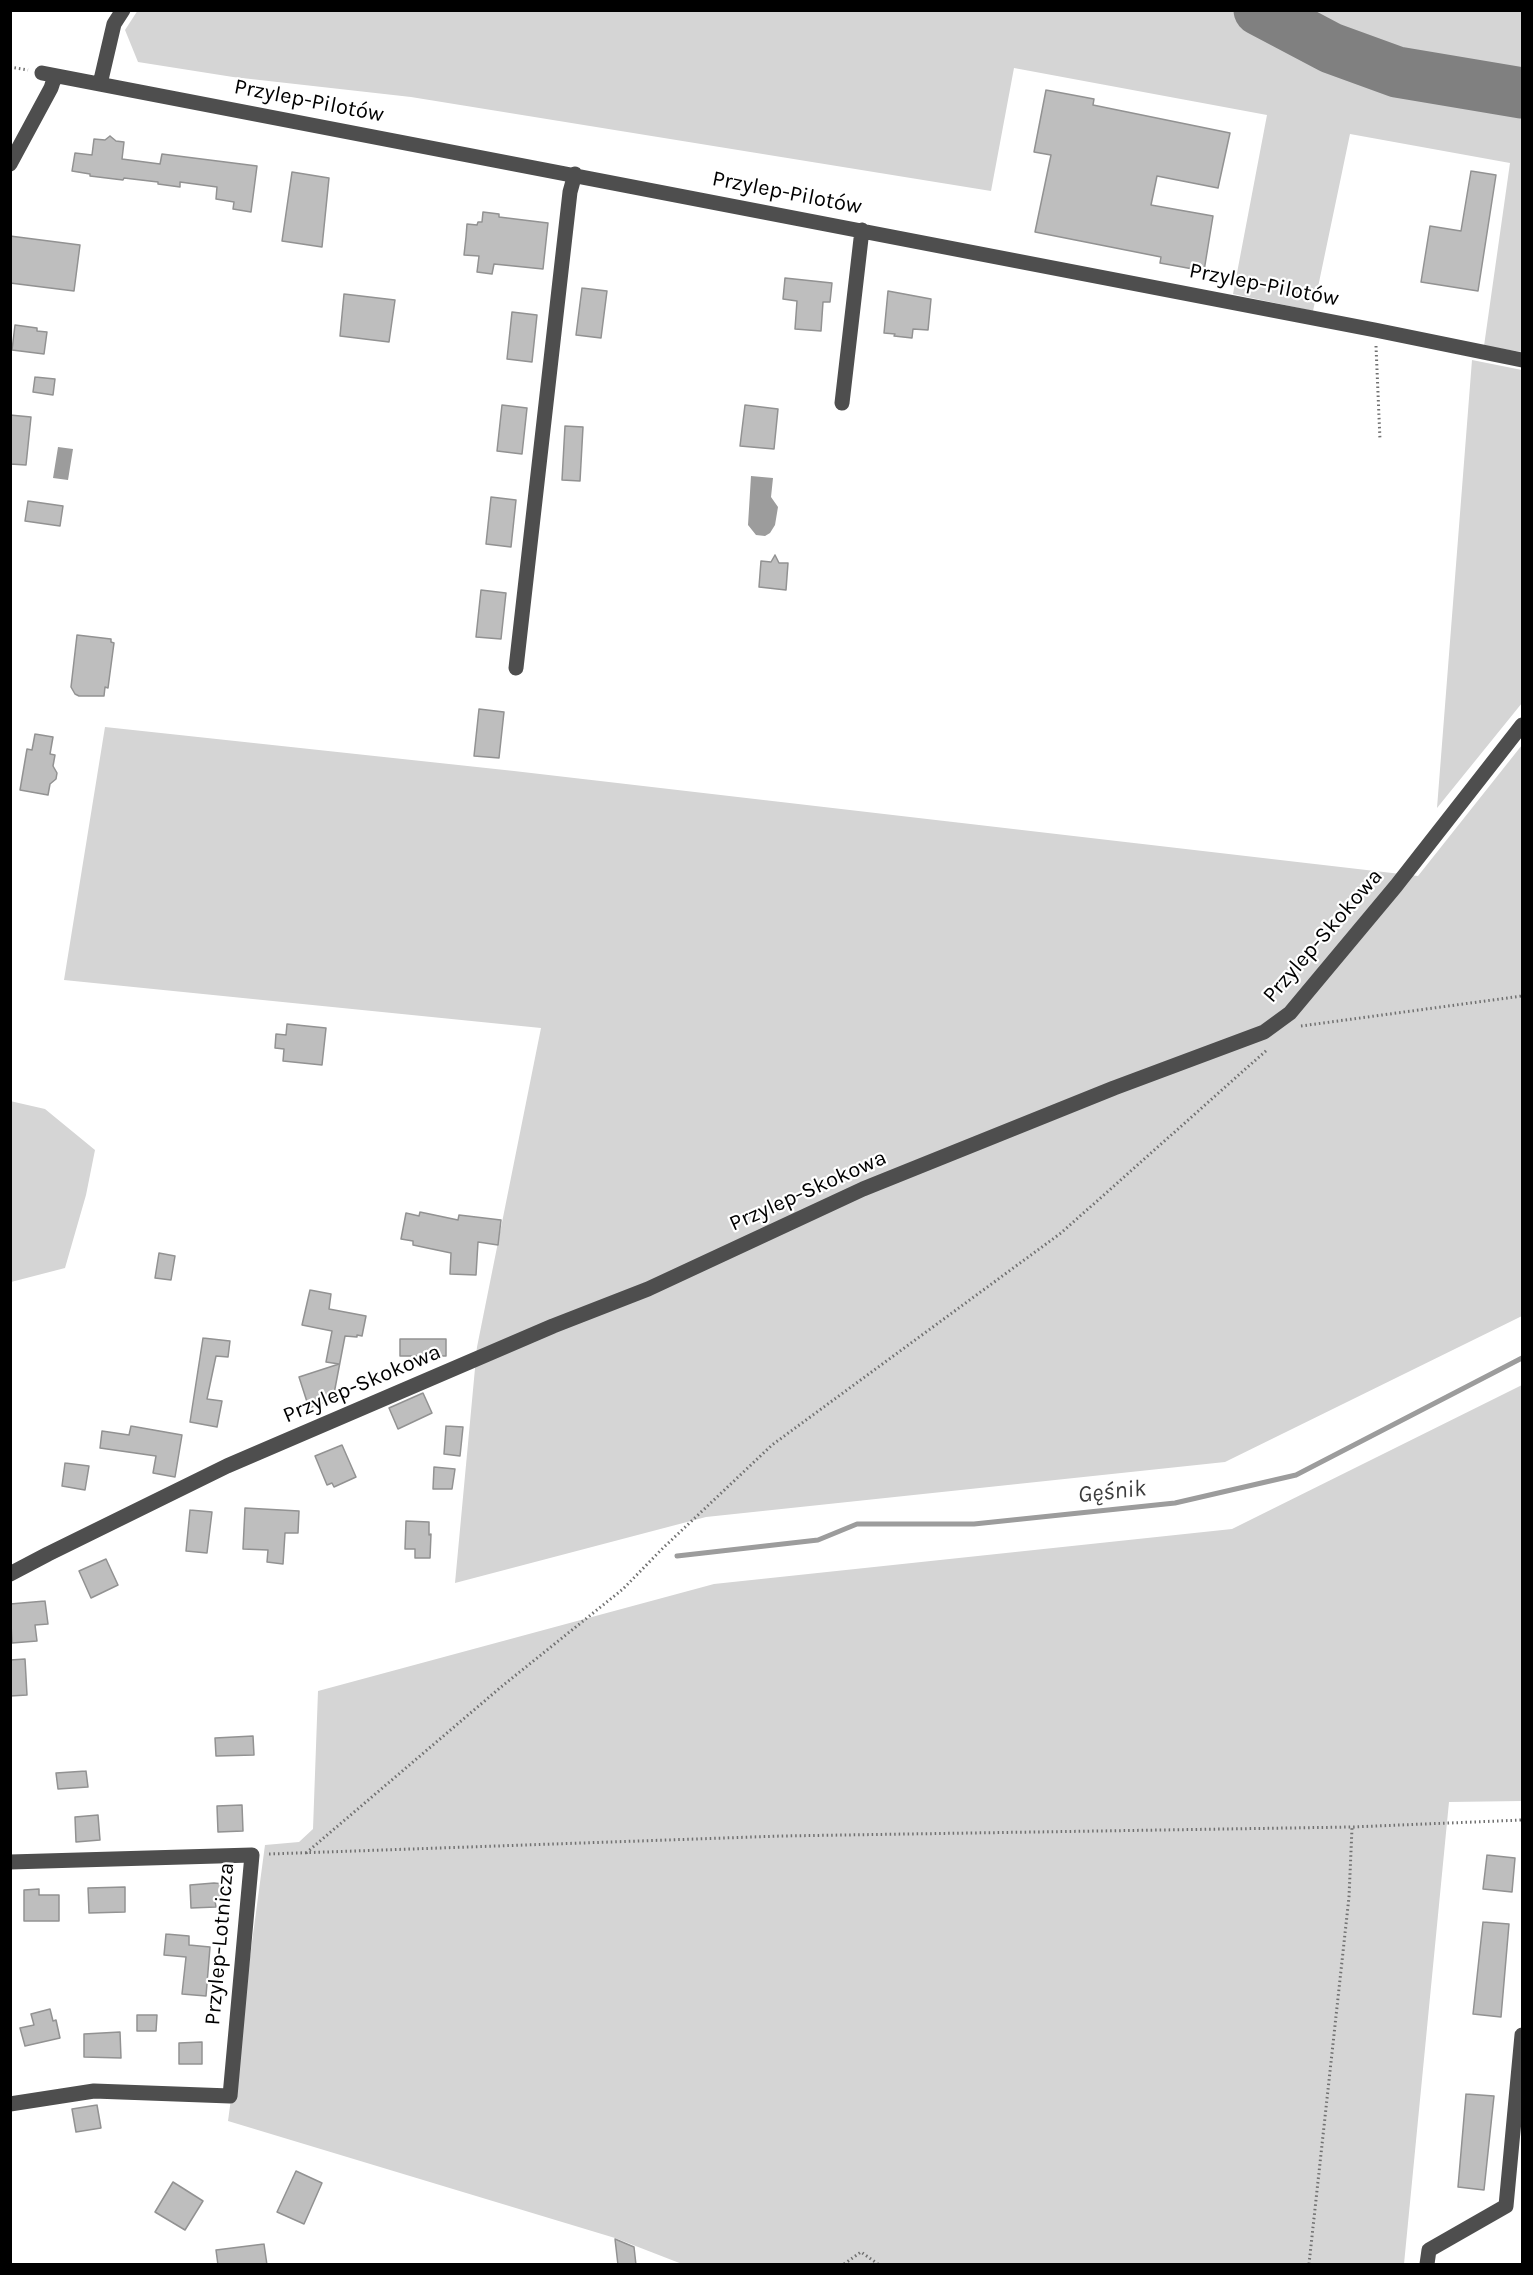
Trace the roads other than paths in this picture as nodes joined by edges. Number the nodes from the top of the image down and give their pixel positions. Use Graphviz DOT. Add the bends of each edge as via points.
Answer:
graph roads {
  1 [pos="123,10"];
  2 [pos="100,84"];
  3 [pos="10,164"];
  4 [pos="575,174"];
  5 [pos="861,230"];
  6 [pos="1522,360"];
  7 [pos="842,403"];
  8 [pos="516,668"];
  9 [pos="1522,725"];
  10 [pos="10,1574"];
  11 [pos="10,1862"];
  12 [pos="1522,2035"];
  13 [pos="10,2104"];
  14 [pos="1427,2265"];
  1 -- 2 [label="street" via="114,24"];
  2 -- 3 [label="street, Przylep-Pilotów" via="49,74 51,88"];
  2 -- 4 [label="street, Przylep-Pilotów"];
  4 -- 5 [label="street, Przylep-Pilotów"];
  4 -- 8 [label="street"];
  5 -- 6 [label="street, Przylep-Pilotów"];
  5 -- 7 [label="street"];
  9 -- 10 [label="street, Przylep-Skokowa" via="1290,1013 1264,1032 863,1189 648,1288 227,1466"];
  11 -- 13 [label="street, Przylep-Lotnicza" via="252,1854 230,2096 94,2091"];
  12 -- 14 [label="street" via="1506,2206 1429,2250"];
}
